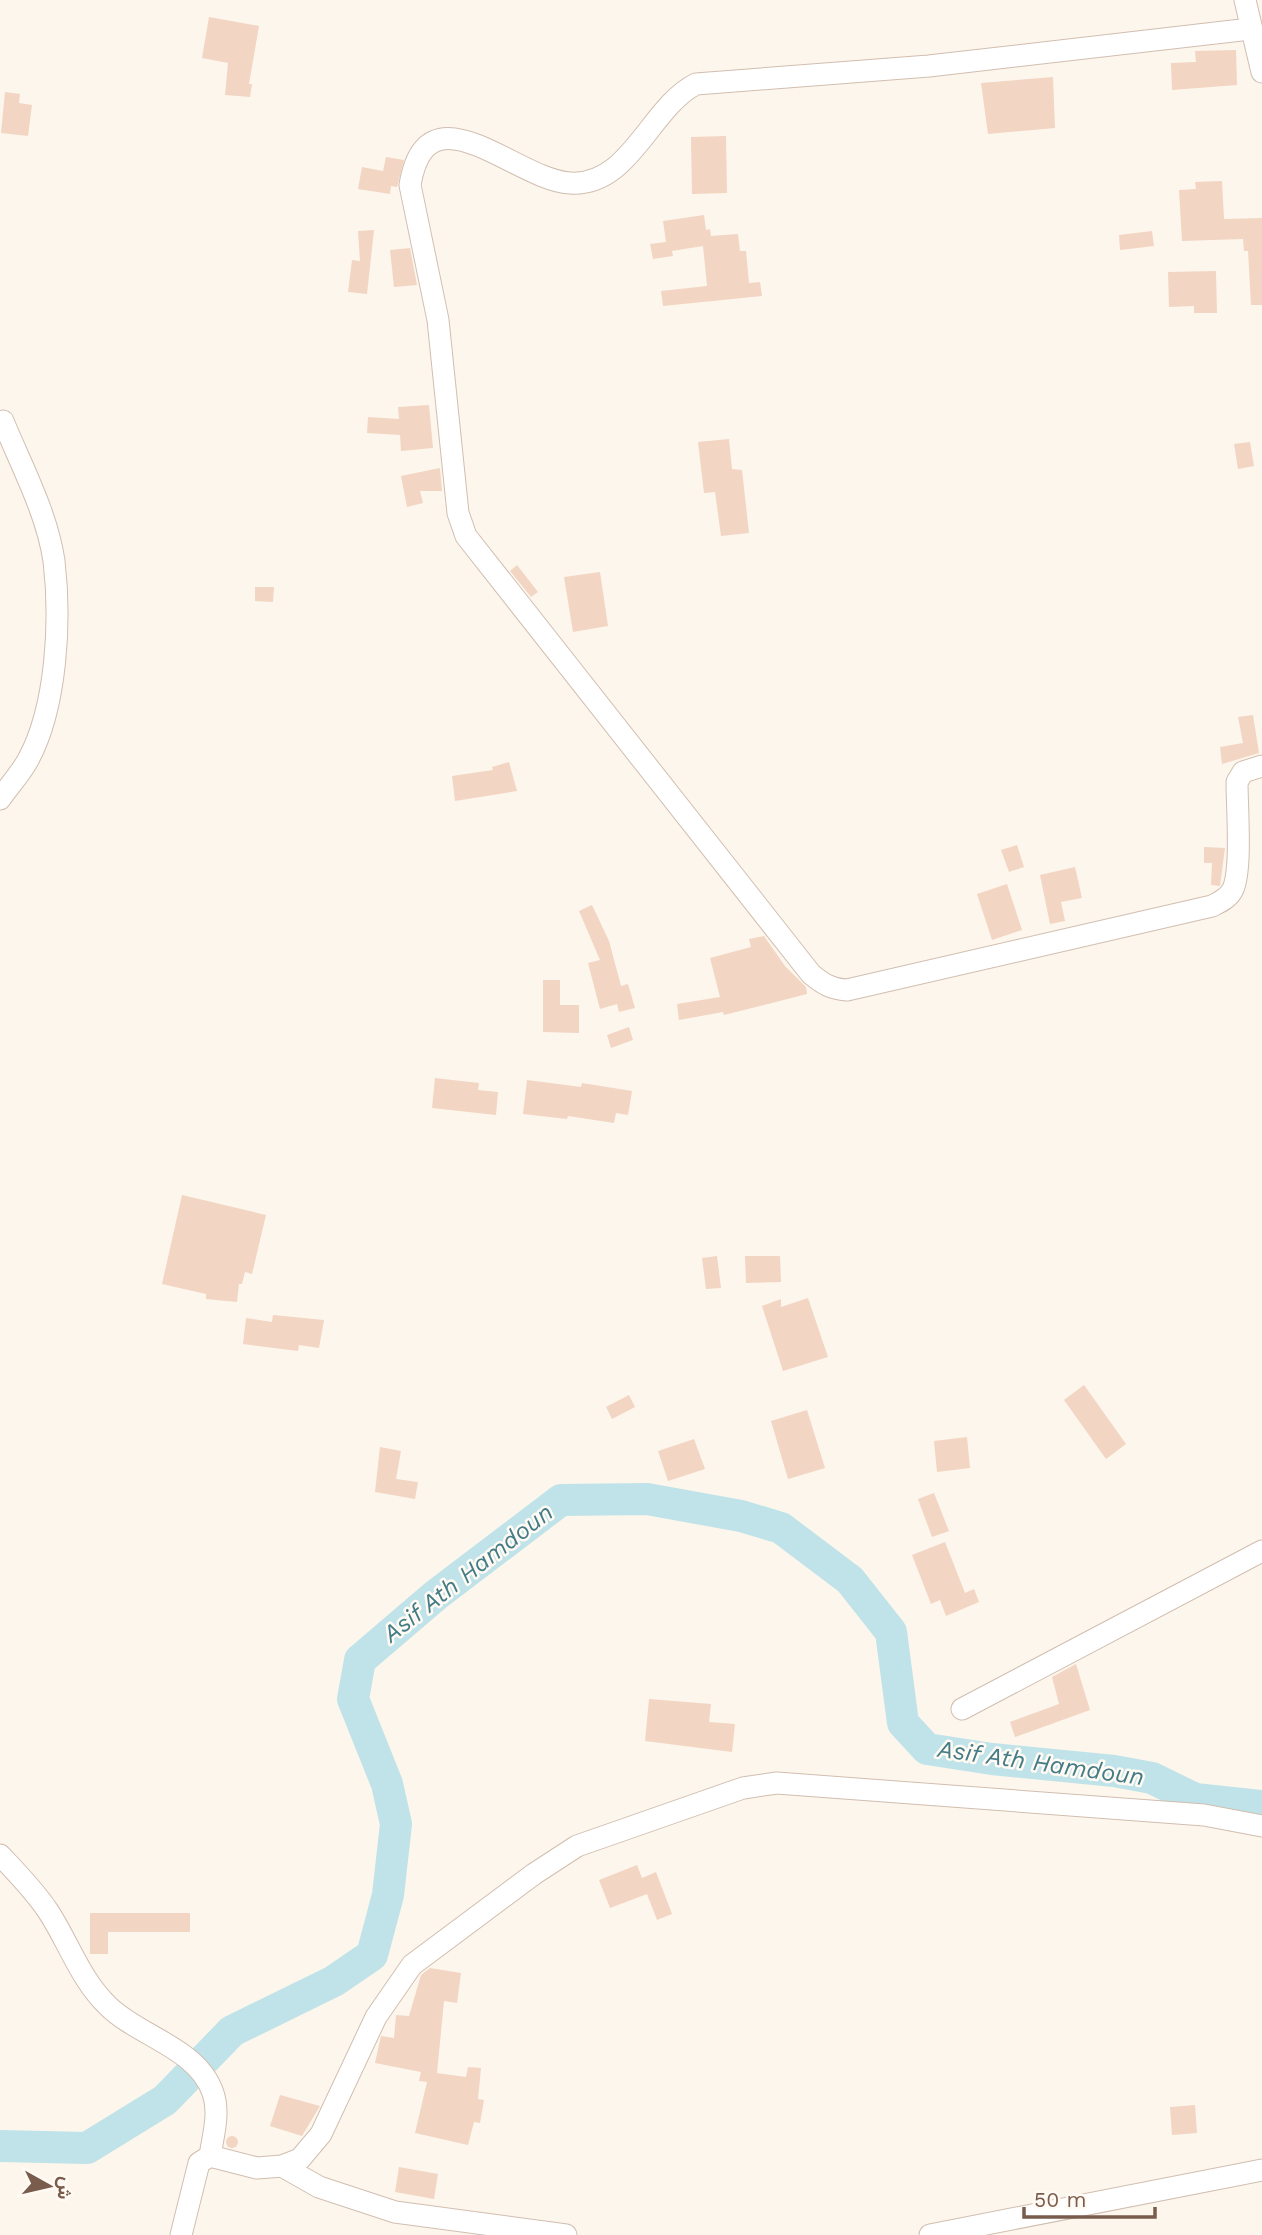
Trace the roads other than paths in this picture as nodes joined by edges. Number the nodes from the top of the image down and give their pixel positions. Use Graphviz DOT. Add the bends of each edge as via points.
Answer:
graph roads {
  1 [pos="1245,0"];
  2 [pos="1250,29"];
  3 [pos="1262,72"];
  4 [pos="3,421"];
  5 [pos="1262,766"];
  6 [pos="0,799"];
  7 [pos="1262,1551"];
  8 [pos="962,1709"];
  9 [pos="1262,1826"];
  10 [pos="0,1855"];
  11 [pos="210,2156"];
  12 [pos="282,2166"];
  13 [pos="1262,2170"];
  14 [pos="181,2235"];
  15 [pos="566,2235"];
  16 [pos="930,2235"];
  1 -- 2 [label="street"];
  2 -- 3 [label="street"];
  2 -- 5 [label="street" via="929,66 696,84 679,93 615,168 596,179 571,184 545,179 463,139 447,137 420,151 410,185 438,320 458,513 466,536 821,983 847,990 1225,900 1233,889 1236,869 1237,782 1243,772"];
  4 -- 6 [label="street" via="43,520 54,561 55,610 53,678 43,722 28,760"];
  7 -- 8 [label="street"];
  9 -- 12 [label="street" via="1190,1814 777,1783 743,1787 577,1846 412,1965 376,2017 321,2134 300,2159"];
  10 -- 11 [label="street" via="50,1913 86,1982 109,2008 184,2056 202,2074 213,2092 216,2117"];
  11 -- 12 [label="street" via="257,2168"];
  11 -- 14 [label="street" via="194,2172"];
  12 -- 15 [label="street" via="319,2187 395,2212"];
  13 -- 16 [label="street"];
}
